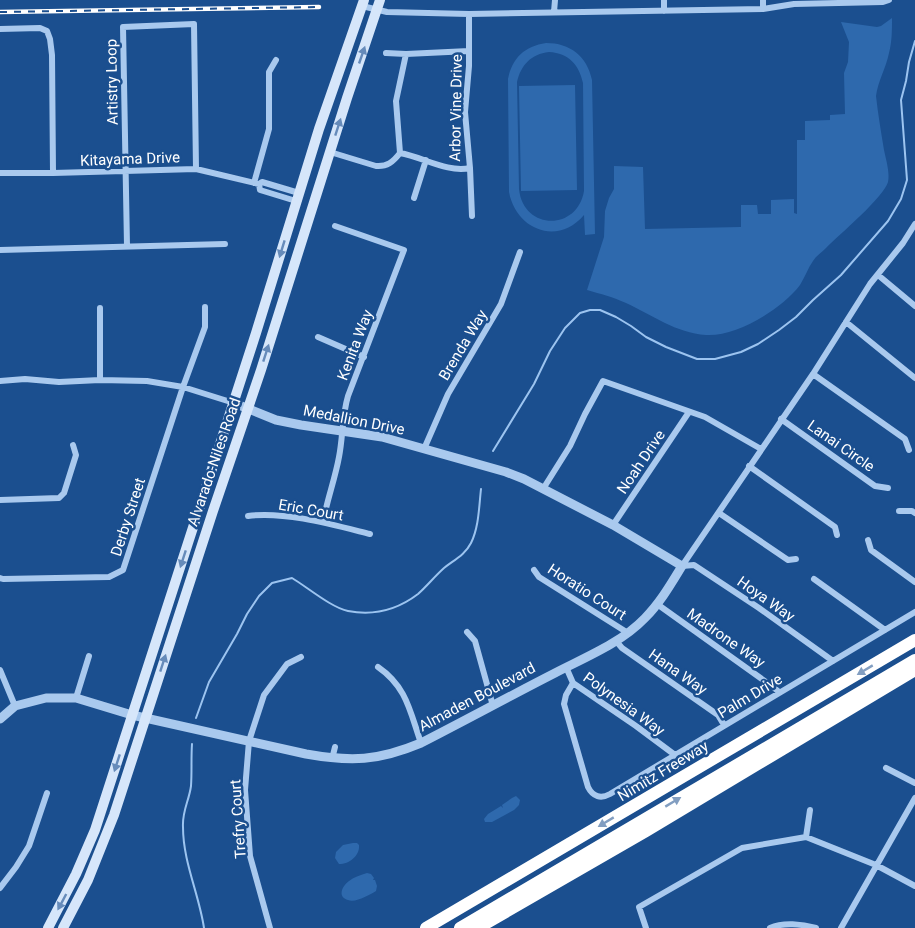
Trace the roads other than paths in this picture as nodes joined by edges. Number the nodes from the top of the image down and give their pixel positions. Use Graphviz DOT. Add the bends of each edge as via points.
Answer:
graph roads {
  1 [pos="555,0"];
  2 [pos="664,0"];
  3 [pos="763,0"];
  4 [pos="889,0"];
  5 [pos="363,3"];
  6 [pos="378,5"];
  7 [pos="763,9"];
  8 [pos="664,11"];
  9 [pos="554,12"];
  10 [pos="469,14"];
  11 [pos="0,29"];
  12 [pos="469,51"];
  13 [pos="386,54"];
  14 [pos="406,54"];
  15 [pos="276,60"];
  16 [pos="330,152"];
  17 [pos="400,153"];
  18 [pos="426,160"];
  19 [pos="470,168"];
  20 [pos="195,169"];
  21 [pos="125,170"];
  22 [pos="0,173"];
  23 [pos="53,173"];
  24 [pos="256,184"];
  25 [pos="298,197"];
  26 [pos="414,198"];
  27 [pos="472,216"];
  28 [pos="915,224"];
  29 [pos="335,226"];
  30 [pos="225,244"];
  31 [pos="127,246"];
  32 [pos="0,250"];
  33 [pos="520,252"];
  34 [pos="878,275"];
  35 [pos="915,306"];
  36 [pos="205,307"];
  37 [pos="100,308"];
  38 [pos="846,322"];
  39 [pos="318,337"];
  40 [pos="364,357"];
  41 [pos="813,374"];
  42 [pos="915,378"];
  43 [pos="100,380"];
  44 [pos="0,381"];
  45 [pos="183,387"];
  46 [pos="234,403"];
  47 [pos="248,409"];
  48 [pos="689,412"];
  49 [pos="781,419"];
  50 [pos="342,431"];
  51 [pos="73,445"];
  52 [pos="761,449"];
  53 [pos="424,450"];
  54 [pos="909,450"];
  55 [pos="749,466"];
  56 [pos="888,488"];
  57 [pos="543,489"];
  58 [pos="0,500"];
  59 [pos="899,511"];
  60 [pos="719,513"];
  61 [pos="915,513"];
  62 [pos="249,516"];
  63 [pos="323,522"];
  64 [pos="613,525"];
  65 [pos="370,534"];
  66 [pos="837,535"];
  67 [pos="868,540"];
  68 [pos="796,559"];
  69 [pos="682,566"];
  70 [pos="534,570"];
  71 [pos="0,578"];
  72 [pos="814,579"];
  73 [pos="915,582"];
  74 [pos="657,604"];
  75 [pos="915,612"];
  76 [pos="885,630"];
  77 [pos="467,632"];
  78 [pos="628,633"];
  79 [pos="915,640"];
  80 [pos="616,641"];
  81 [pos="89,656"];
  82 [pos="301,657"];
  83 [pos="915,660"];
  84 [pos="833,661"];
  85 [pos="378,667"];
  86 [pos="566,667"];
  87 [pos="0,670"];
  88 [pos="915,670"];
  89 [pos="573,683"];
  90 [pos="779,692"];
  91 [pos="76,698"];
  92 [pos="15,706"];
  93 [pos="493,706"];
  94 [pos="132,715"];
  95 [pos="146,718"];
  96 [pos="0,719"];
  97 [pos="724,725"];
  98 [pos="249,741"];
  99 [pos="421,743"];
  100 [pos="335,747"];
  101 [pos="675,755"];
  102 [pos="332,759"];
  103 [pos="886,768"];
  104 [pos="915,783"];
  105 [pos="47,793"];
  106 [pos="915,798"];
  107 [pos="102,810"];
  108 [pos="810,810"];
  109 [pos="806,837"];
  110 [pos="876,865"];
  111 [pos="88,880"];
  112 [pos="915,886"];
  113 [pos="0,888"];
  114 [pos="48,928"];
  115 [pos="63,928"];
  116 [pos="270,928"];
  117 [pos="426,928"];
  118 [pos="460,928"];
  119 [pos="478,928"];
  120 [pos="646,928"];
  121 [pos="770,928"];
  122 [pos="816,928"];
  123 [pos="841,928"];
  1 -- 9 [label="street"];
  2 -- 8 [label="street"];
  3 -- 7 [label="street"];
  4 -- 7 [label="street" via="794,3"];
  5 -- 6 [label="street"];
  5 -- 25 [label="main road, Alvarado-Niles Road"];
  6 -- 10 [label="street" via="387,12"];
  16 -- 6 [label="main road, Alvarado-Niles Road, one-way"];
  7 -- 8 [label="street"];
  8 -- 9 [label="street"];
  9 -- 10 [label="street"];
  10 -- 12 [label="street, Arbor Vine Drive"];
  11 -- 23 [label="street" via="40,28 47,31 50,39"];
  12 -- 14 [label="street"];
  12 -- 19 [label="street, Arbor Vine Drive" via="465,112"];
  13 -- 14 [label="street"];
  14 -- 17 [label="street" via="396,101"];
  15 -- 24 [label="street" via="269,72 269,129"];
  16 -- 17 [label="street" via="376,166 389,164"];
  47 -- 16 [label="main road, Alvarado-Niles Road, one-way"];
  17 -- 18 [label="street, Arbor Vine Drive"];
  18 -- 19 [label="street, Arbor Vine Drive" via="453,168"];
  18 -- 26 [label="street"];
  19 -- 27 [label="street"];
  20 -- 21 [label="street, Kitayama Drive"];
  20 -- 21 [label="street, Artistry Loop" via="194,24 123,27"];
  20 -- 24 [label="street, Kitayama Drive"];
  21 -- 23 [label="street, Kitayama Drive"];
  21 -- 31 [label="street"];
  22 -- 23 [label="street, Kitayama Drive"];
  24 -- 25 [label="street, Kitayama Drive" via="262,182"];
  25 -- 46 [label="main road, Alvarado-Niles Road, one-way"];
  28 -- 34 [label="street"];
  29 -- 40 [label="street, Kenita Way" via="404,250"];
  30 -- 31 [label="street"];
  31 -- 32 [label="street"];
  33 -- 53 [label="street, Brenda Way" via="501,304 448,394"];
  34 -- 35 [label="street"];
  34 -- 38 [label="street"];
  36 -- 45 [label="street, Derby Street" via="205,327"];
  37 -- 43 [label="street"];
  38 -- 41 [label="street, Almaden Boulevard"];
  38 -- 42 [label="street"];
  39 -- 40 [label="street"];
  40 -- 50 [label="street, Kenita Way" via="348,396"];
  41 -- 49 [label="street, Almaden Boulevard"];
  41 -- 54 [label="street" via="905,439"];
  43 -- 44 [label="street, Medallion Drive"];
  43 -- 45 [label="street, Medallion Drive"];
  45 -- 46 [label="street, Medallion Drive"];
  45 -- 71 [label="street, Derby Street" via="123,570 109,576"];
  46 -- 47 [label="street, Medallion Drive"];
  46 -- 94 [label="main road, Alvarado-Niles Road, one-way"];
  47 -- 50 [label="street, Medallion Drive" via="276,420"];
  95 -- 47 [label="main road, Alvarado-Niles Road, one-way"];
  48 -- 52 [label="street"];
  48 -- 57 [label="street" via="603,381"];
  48 -- 64 [label="street, Noah Drive"];
  49 -- 52 [label="street, Almaden Boulevard"];
  49 -- 56 [label="street, Lanai Circle" via="876,486"];
  50 -- 53 [label="street, Medallion Drive" via="382,437"];
  50 -- 63 [label="street, Kenita Way"];
  51 -- 58 [label="street" via="76,455 59,498"];
  52 -- 55 [label="street, Almaden Boulevard"];
  53 -- 57 [label="street, Medallion Drive" via="506,472"];
  55 -- 60 [label="street, Almaden Boulevard"];
  55 -- 66 [label="street" via="835,527"];
  57 -- 64 [label="street, Medallion Drive"];
  59 -- 61 [label="street"];
  60 -- 68 [label="street" via="788,560"];
  60 -- 69 [label="street, Almaden Boulevard"];
  62 -- 63 [label="street, Eric Court" via="265,513"];
  63 -- 65 [label="street, Eric Court"];
  64 -- 69 [label="street, Medallion Drive"];
  67 -- 73 [label="street" via="871,549"];
  69 -- 74 [label="street, Almaden Boulevard"];
  69 -- 84 [label="street, Hoya Way" via="694,565"];
  70 -- 78 [label="street, Horatio Court" via="539,577"];
  72 -- 76 [label="street"];
  74 -- 78 [label="street, Almaden Boulevard"];
  74 -- 90 [label="street, Madrone Way"];
  75 -- 76 [label="street, Palm Drive"];
  76 -- 84 [label="street, Palm Drive"];
  77 -- 93 [label="street" via="476,641"];
  78 -- 80 [label="street, Almaden Boulevard"];
  79 -- 117 [label="highway, Nimitz Freeway, one-way"];
  80 -- 86 [label="street, Almaden Boulevard"];
  80 -- 97 [label="street, Hana Way" via="718,715"];
  81 -- 91 [label="street"];
  82 -- 98 [label="street, Trefry Court" via="287,664 264,695"];
  118 -- 83 [label="highway, one-way"];
  84 -- 90 [label="street, Palm Drive"];
  85 -- 99 [label="street" via="404,693"];
  86 -- 89 [label="street, Polynesia Way"];
  86 -- 93 [label="street, Almaden Boulevard"];
  87 -- 92 [label="street"];
  88 -- 119 [label="highway"];
  89 -- 101 [label="street, Polynesia Way"];
  89 -- 101 [label="street, Palm Drive" via="564,704 587,784 596,796 607,796"];
  90 -- 97 [label="street, Palm Drive"];
  91 -- 92 [label="street, Almaden Boulevard" via="46,698"];
  91 -- 94 [label="street, Almaden Boulevard"];
  92 -- 96 [label="street, Almaden Boulevard"];
  93 -- 99 [label="street, Almaden Boulevard"];
  94 -- 95 [label="street, Almaden Boulevard"];
  94 -- 107 [label="main road, Alvarado-Niles Road, one-way"];
  95 -- 98 [label="street, Almaden Boulevard"];
  95 -- 111 [label="main road, Alvarado-Niles Road"];
  97 -- 101 [label="street, Palm Drive"];
  98 -- 102 [label="street, Almaden Boulevard"];
  98 -- 116 [label="street, Trefry Court" via="245,790 250,855"];
  99 -- 102 [label="street, Almaden Boulevard" via="374,758"];
  100 -- 102 [label="street"];
  103 -- 104 [label="street"];
  105 -- 113 [label="street" via="29,846"];
  106 -- 110 [label="street"];
  107 -- 111 [label="main road" via="104,817 84,874"];
  107 -- 114 [label="main road, Alvarado-Niles Road, one-way"];
  108 -- 109 [label="street"];
  109 -- 110 [label="street"];
  109 -- 120 [label="street" via="742,848 639,907"];
  110 -- 112 [label="street"];
  110 -- 123 [label="street"];
  111 -- 115 [label="main road, Alvarado-Niles Road"];
  121 -- 122 [label="street" via="805,924"];
}
